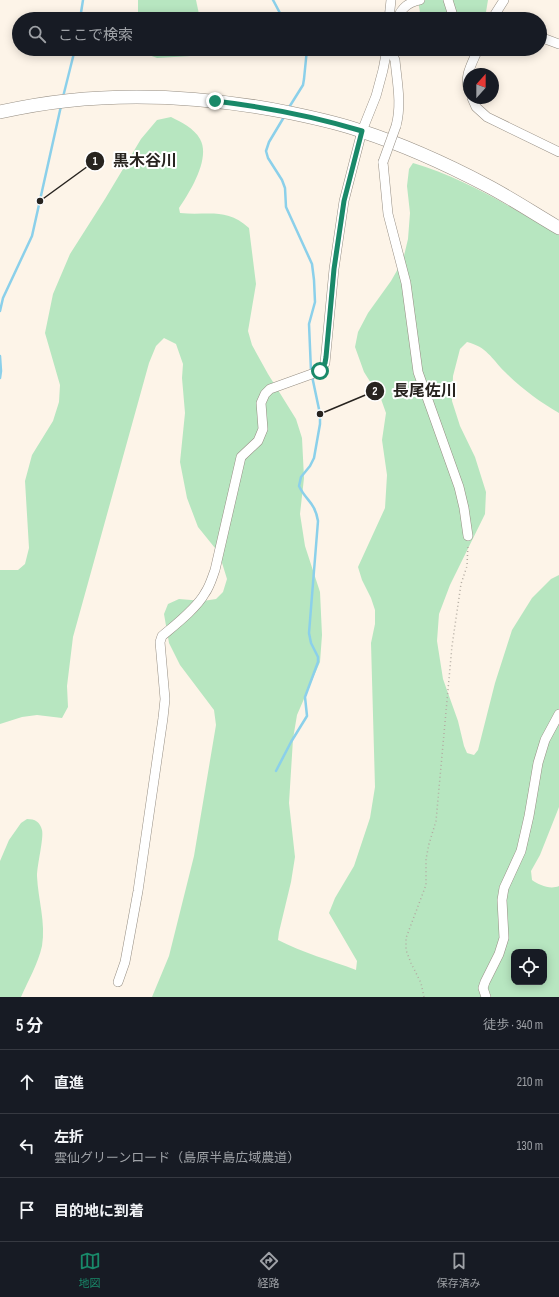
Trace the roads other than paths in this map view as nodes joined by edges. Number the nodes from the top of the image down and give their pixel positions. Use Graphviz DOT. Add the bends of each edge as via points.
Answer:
graph roads {
  1 [pos="391,0"];
  2 [pos="420,0"];
  3 [pos="448,0"];
  4 [pos="504,0"];
  5 [pos="390,12"];
  6 [pos="400,12"];
  7 [pos="452,12"];
  8 [pos="496,12"];
  9 [pos="547,40"];
  10 [pos="559,44"];
  11 [pos="386,56"];
  12 [pos="392,56"];
  13 [pos="475,56"];
  14 [pos="470,68"];
  15 [pos="475,104"];
  16 [pos="0,112"];
  17 [pos="357,129"];
  18 [pos="559,152"];
  19 [pos="559,228"];
  20 [pos="468,536"];
  21 [pos="559,714"];
  22 [pos="118,982"];
  23 [pos="486,997"];
  1 -- 5 [label="street"];
  2 -- 6 [label="street" via="410,2"];
  3 -- 7 [label="street"];
  4 -- 8 [label="street"];
  9 -- 10 [label="street"];
  11 -- 17 [label="street" via="376,96"];
  12 -- 20 [label="street, bridge" via="400,102 396,126 383,162 388,214 406,284 418,372 459,487"];
  13 -- 14 [label="street"];
  15 -- 18 [label="street" via="487,117"];
  16 -- 17 [label="street" via="55,102 156,96 258,106"];
  17 -- 19 [label="street" via="487,185"];
  17 -- 22 [label="street" via="334,269 325,363 320,371 270,389 265,394 261,403 263,430 258,441 241,457 210,584 196,605 162,636 160,642 163,718 138,891 125,962"];
  21 -- 23 [label="street" via="545,740 521,851 504,888 504,938 483,988"];
}
